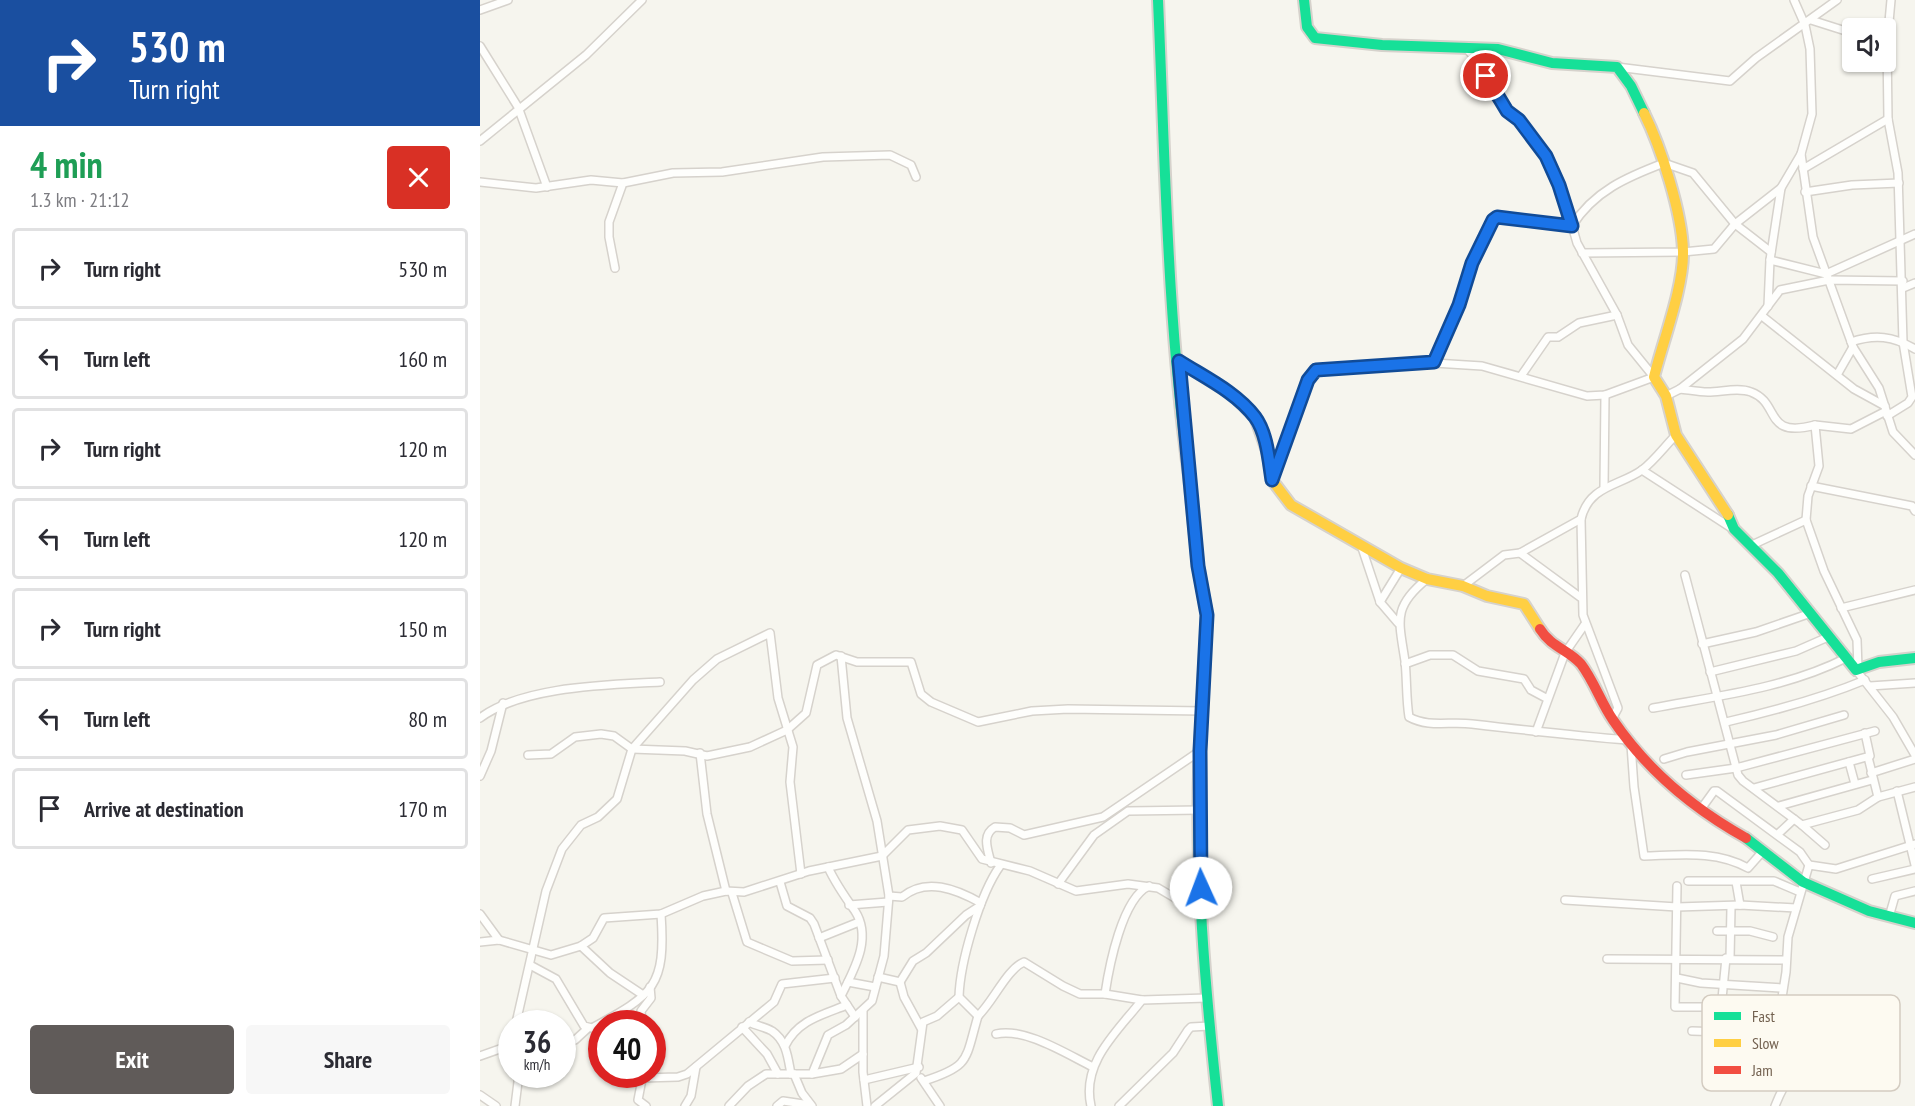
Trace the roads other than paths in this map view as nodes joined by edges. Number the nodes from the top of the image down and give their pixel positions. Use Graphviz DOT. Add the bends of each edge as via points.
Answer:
graph roads {
  1 [pos="508,0"];
  2 [pos="642,0"];
  3 [pos="1158,0"];
  4 [pos="1304,0"];
  5 [pos="1794,0"];
  6 [pos="1837,0"];
  7 [pos="1891,0"];
  8 [pos="480,10"];
  9 [pos="1889,18"];
  10 [pos="1811,20"];
  11 [pos="1805,25"];
  12 [pos="1842,30"];
  13 [pos="480,46"];
  14 [pos="1466,48"];
  15 [pos="1617,67"];
  16 [pos="1887,72"];
  17 [pos="518,108"];
  18 [pos="1888,119"];
  19 [pos="480,141"];
  20 [pos="1802,154"];
  21 [pos="1664,163"];
  22 [pos="1803,169"];
  23 [pos="916,177"];
  24 [pos="480,182"];
  25 [pos="623,183"];
  26 [pos="1899,183"];
  27 [pos="547,187"];
  28 [pos="1781,188"];
  29 [pos="1805,192"];
  30 [pos="1735,224"];
  31 [pos="1572,226"];
  32 [pos="1915,234"];
  33 [pos="1899,243"];
  34 [pos="1683,252"];
  35 [pos="1771,252"];
  36 [pos="1582,253"];
  37 [pos="1770,260"];
  38 [pos="615,268"];
  39 [pos="1828,277"];
  40 [pos="1903,284"];
  41 [pos="1915,284"];
  42 [pos="1767,307"];
  43 [pos="1617,315"];
  44 [pos="1762,316"];
  45 [pos="1903,342"];
  46 [pos="1852,345"];
  47 [pos="1915,348"];
  48 [pos="1179,361"];
  49 [pos="1434,362"];
  50 [pos="1837,375"];
  51 [pos="1521,376"];
  52 [pos="1654,377"];
  53 [pos="1680,388"];
  54 [pos="1605,395"];
  55 [pos="1666,396"];
  56 [pos="1886,411"];
  57 [pos="1815,425"];
  58 [pos="1676,435"];
  59 [pos="1915,455"];
  60 [pos="1642,470"];
  61 [pos="1272,480"];
  62 [pos="1811,486"];
  63 [pos="1604,487"];
  64 [pos="1915,512"];
  65 [pos="1581,519"];
  66 [pos="1806,520"];
  67 [pos="1734,529"];
  68 [pos="1361,545"];
  69 [pos="1752,545"];
  70 [pos="1520,553"];
  71 [pos="1401,568"];
  72 [pos="1685,575"];
  73 [pos="1427,579"];
  74 [pos="1463,586"];
  75 [pos="1915,590"];
  76 [pos="1580,597"];
  77 [pos="1380,602"];
  78 [pos="1841,608"];
  79 [pos="1811,613"];
  80 [pos="1398,623"];
  81 [pos="1585,624"];
  82 [pos="1827,637"];
  83 [pos="1702,644"];
  84 [pos="1565,653"];
  85 [pos="841,656"];
  86 [pos="1846,658"];
  87 [pos="1915,658"];
  88 [pos="1405,664"];
  89 [pos="1857,669"];
  90 [pos="1710,672"];
  91 [pos="1864,680"];
  92 [pos="660,682"];
  93 [pos="1915,683"];
  94 [pos="1870,686"];
  95 [pos="1717,696"];
  96 [pos="1546,698"];
  97 [pos="503,703"];
  98 [pos="1653,708"];
  99 [pos="1203,711"];
  100 [pos="1844,715"];
  101 [pos="480,717"];
  102 [pos="1612,718"];
  103 [pos="1726,722"];
  104 [pos="787,730"];
  105 [pos="1875,731"];
  106 [pos="1536,732"];
  107 [pos="1866,734"];
  108 [pos="1630,743"];
  109 [pos="1732,745"];
  110 [pos="632,749"];
  111 [pos="1200,751"];
  112 [pos="700,753"];
  113 [pos="528,754"];
  114 [pos="1915,754"];
  115 [pos="1868,757"];
  116 [pos="1664,759"];
  117 [pos="1849,762"];
  118 [pos="1736,768"];
  119 [pos="1686,775"];
  120 [pos="480,776"];
  121 [pos="1871,777"];
  122 [pos="1855,784"];
  123 [pos="1915,787"];
  124 [pos="1754,788"];
  125 [pos="1897,791"];
  126 [pos="1878,797"];
  127 [pos="1779,806"];
  128 [pos="1701,809"];
  129 [pos="1201,810"];
  130 [pos="1794,819"];
  131 [pos="1802,825"];
  132 [pos="1778,834"];
  133 [pos="1825,844"];
  134 [pos="1913,845"];
  135 [pos="1763,851"];
  136 [pos="882,856"];
  137 [pos="991,862"];
  138 [pos="1000,866"];
  139 [pos="1809,866"];
  140 [pos="828,867"];
  141 [pos="1915,867"];
  142 [pos="801,874"];
  143 [pos="1872,879"];
  144 [pos="1688,880"];
  145 [pos="780,882"];
  146 [pos="1736,882"];
  147 [pos="1058,884"];
  148 [pos="1149,886"];
  149 [pos="1677,886"];
  150 [pos="1802,887"];
  151 [pos="1915,891"];
  152 [pos="729,892"];
  153 [pos="888,899"];
  154 [pos="1565,900"];
  155 [pos="849,904"];
  156 [pos="980,905"];
  157 [pos="1740,905"];
  158 [pos="1677,907"];
  159 [pos="1731,907"];
  160 [pos="1202,908"];
  161 [pos="1796,908"];
  162 [pos="480,914"];
  163 [pos="661,914"];
  164 [pos="1889,917"];
  165 [pos="859,922"];
  166 [pos="1915,923"];
  167 [pos="1717,931"];
  168 [pos="1731,931"];
  169 [pos="1773,937"];
  170 [pos="819,938"];
  171 [pos="499,940"];
  172 [pos="480,942"];
  173 [pos="581,946"];
  174 [pos="533,948"];
  175 [pos="1677,958"];
  176 [pos="1728,958"];
  177 [pos="1607,959"];
  178 [pos="828,960"];
  179 [pos="1786,960"];
  180 [pos="530,965"];
  181 [pos="878,977"];
  182 [pos="835,978"];
  183 [pos="1677,978"];
  184 [pos="848,982"];
  185 [pos="900,982"];
  186 [pos="1722,984"];
  187 [pos="650,987"];
  188 [pos="875,987"];
  189 [pos="1782,988"];
  190 [pos="643,994"];
  191 [pos="1105,994"];
  192 [pos="1722,995"];
  193 [pos="1781,995"];
  194 [pos="841,996"];
  195 [pos="959,997"];
  196 [pos="1207,998"];
  197 [pos="1142,1000"];
  198 [pos="848,1005"];
  199 [pos="1702,1007"];
  200 [pos="519,1010"];
  201 [pos="642,1010"];
  202 [pos="863,1011"];
  203 [pos="978,1016"];
  204 [pos="855,1017"];
  205 [pos="749,1022"];
  206 [pos="1210,1026"];
  207 [pos="742,1027"];
  208 [pos="921,1028"];
  209 [pos="587,1029"];
  210 [pos="1692,1031"];
  211 [pos="1702,1032"];
  212 [pos="996,1034"];
  213 [pos="576,1039"];
  214 [pos="785,1046"];
  215 [pos="498,1048"];
  216 [pos="863,1054"];
  217 [pos="480,1056"];
  218 [pos="696,1067"];
  219 [pos="1093,1067"];
  220 [pos="917,1070"];
  221 [pos="778,1074"];
  222 [pos="792,1074"];
  223 [pos="812,1074"];
  224 [pos="666,1077"];
  225 [pos="864,1080"];
  226 [pos="924,1081"];
  227 [pos="517,1088"];
  228 [pos="640,1088"];
  229 [pos="1783,1091"];
  230 [pos="480,1095"];
  231 [pos="811,1105"];
  232 [pos="496,1106"];
  233 [pos="515,1106"];
  234 [pos="646,1106"];
  235 [pos="685,1106"];
  236 [pos="729,1106"];
  237 [pos="777,1106"];
  238 [pos="867,1106"];
  239 [pos="875,1106"];
  240 [pos="940,1106"];
  241 [pos="1091,1106"];
  242 [pos="1119,1106"];
  243 [pos="1218,1106"];
  244 [pos="1775,1106"];
  1 -- 8 [label="street"];
  2 -- 17 [label="street" via="586,55"];
  3 -- 48 [label="street"];
  4 -- 14 [label="street" via="1309,34 1315,38"];
  5 -- 11 [label="street"];
  6 -- 10 [label="street"];
  7 -- 9 [label="street"];
  10 -- 11 [label="street"];
  10 -- 12 [label="street"];
  11 -- 15 [label="street" via="1730,81"];
  11 -- 20 [label="street" via="1813,97"];
  13 -- 17 [label="street"];
  14 -- 15 [label="street" via="1498,48 1552,63"];
  14 -- 31 [label="street" via="1480,64 1507,111 1543,151"];
  15 -- 21 [label="street" via="1631,86"];
  16 -- 18 [label="street"];
  17 -- 19 [label="street"];
  17 -- 27 [label="street"];
  18 -- 22 [label="street"];
  18 -- 26 [label="street"];
  20 -- 22 [label="street"];
  20 -- 28 [label="street"];
  21 -- 30 [label="street" via="1693,173"];
  21 -- 31 [label="street" via="1605,190 1582,209"];
  21 -- 34 [label="street" via="1669,192 1679,216"];
  22 -- 29 [label="street"];
  23 -- 25 [label="street" via="911,165 890,155 809,158 722,172 673,173"];
  24 -- 27 [label="street"];
  25 -- 27 [label="street" via="591,180"];
  25 -- 38 [label="street" via="609,222"];
  26 -- 29 [label="street"];
  26 -- 33 [label="street"];
  28 -- 30 [label="street"];
  28 -- 35 [label="street"];
  29 -- 39 [label="street" via="1813,237"];
  30 -- 34 [label="street" via="1714,249"];
  30 -- 35 [label="street"];
  31 -- 36 [label="street"];
  31 -- 49 [label="street" via="1497,217 1493,220"];
  32 -- 33 [label="street"];
  33 -- 39 [label="street"];
  33 -- 40 [label="street"];
  34 -- 36 [label="street"];
  34 -- 52 [label="street"];
  35 -- 37 [label="street"];
  36 -- 43 [label="street"];
  37 -- 39 [label="street"];
  37 -- 42 [label="street"];
  39 -- 40 [label="street"];
  39 -- 42 [label="street" via="1780,290"];
  39 -- 46 [label="street"];
  40 -- 41 [label="street"];
  40 -- 45 [label="street"];
  42 -- 44 [label="street"];
  43 -- 51 [label="street" via="1579,323 1560,336 1548,337"];
  43 -- 52 [label="street" via="1628,345"];
  44 -- 50 [label="street"];
  44 -- 53 [label="street" via="1743,339"];
  45 -- 46 [label="street" via="1875,336"];
  45 -- 47 [label="street"];
  45 -- 56 [label="street" via="1912,397 1908,403"];
  46 -- 50 [label="street"];
  46 -- 56 [label="street" via="1879,387"];
  48 -- 61 [label="street" via="1233,395 1255,417"];
  48 -- 99 [label="street" via="1198,566 1207,615"];
  49 -- 51 [label="street" via="1482,366"];
  49 -- 61 [label="street" via="1316,370 1308,380"];
  50 -- 56 [label="street"];
  51 -- 54 [label="street" via="1562,391"];
  52 -- 54 [label="street"];
  52 -- 55 [label="street"];
  53 -- 55 [label="street"];
  53 -- 57 [label="street" via="1749,391 1783,426 1794,429"];
  54 -- 63 [label="street"];
  55 -- 58 [label="street"];
  56 -- 57 [label="street" via="1851,429"];
  56 -- 59 [label="street" via="1897,438"];
  57 -- 62 [label="street" via="1819,466"];
  58 -- 60 [label="street"];
  58 -- 67 [label="street" via="1725,507"];
  60 -- 63 [label="street"];
  60 -- 67 [label="street"];
  61 -- 68 [label="street" via="1291,505"];
  62 -- 64 [label="street" via="1912,506"];
  62 -- 66 [label="street"];
  63 -- 65 [label="street" via="1586,506"];
  65 -- 70 [label="street"];
  65 -- 76 [label="street" via="1584,560"];
  66 -- 69 [label="street"];
  66 -- 78 [label="street"];
  67 -- 69 [label="street"];
  68 -- 71 [label="street"];
  68 -- 77 [label="street"];
  69 -- 79 [label="street"];
  70 -- 74 [label="street" via="1504,555"];
  70 -- 76 [label="street"];
  71 -- 73 [label="street"];
  71 -- 77 [label="street"];
  72 -- 83 [label="street"];
  73 -- 74 [label="street"];
  73 -- 80 [label="street" via="1408,596"];
  74 -- 84 [label="street" via="1526,605 1541,633"];
  75 -- 78 [label="street"];
  76 -- 81 [label="street"];
  77 -- 80 [label="street"];
  78 -- 89 [label="street" via="1857,640"];
  79 -- 82 [label="street"];
  79 -- 83 [label="street" via="1756,632"];
  80 -- 88 [label="street"];
  81 -- 84 [label="street"];
  81 -- 102 [label="street" via="1618,708"];
  82 -- 86 [label="street"];
  82 -- 90 [label="street" via="1796,651"];
  83 -- 90 [label="street"];
  84 -- 96 [label="street"];
  84 -- 102 [label="street" via="1580,663"];
  85 -- 99 [label="street" via="857,662 911,662 921,694 978,722 1032,711 1068,709"];
  85 -- 104 [label="street" via="817,665 806,713"];
  85 -- 136 [label="street" via="847,718 877,821"];
  86 -- 89 [label="street"];
  86 -- 95 [label="street" via="1804,676"];
  87 -- 89 [label="street"];
  88 -- 96 [label="street" via="1430,655 1453,655 1478,670 1524,679 1531,690"];
  88 -- 106 [label="street" via="1409,717 1444,725 1470,723"];
  89 -- 91 [label="street"];
  90 -- 95 [label="street"];
  91 -- 94 [label="street"];
  91 -- 103 [label="street" via="1798,705"];
  92 -- 97 [label="street" via="530,695"];
  93 -- 94 [label="street"];
  94 -- 114 [label="street"];
  95 -- 98 [label="street"];
  95 -- 103 [label="street"];
  96 -- 106 [label="street"];
  97 -- 101 [label="street"];
  97 -- 120 [label="street"];
  99 -- 111 [label="street"];
  100 -- 109 [label="street"];
  102 -- 108 [label="street"];
  103 -- 109 [label="street"];
  104 -- 110 [label="street" via="778,698 770,633 717,659 693,680"];
  104 -- 112 [label="street" via="750,747 707,756"];
  104 -- 142 [label="street" via="794,751 790,782"];
  105 -- 107 [label="street"];
  106 -- 108 [label="street"];
  107 -- 115 [label="street" via="1872,754"];
  107 -- 118 [label="street"];
  108 -- 128 [label="street" via="1661,779"];
  108 -- 135 [label="street" via="1644,856 1701,854 1748,868"];
  109 -- 116 [label="street"];
  109 -- 118 [label="street"];
  110 -- 112 [label="street"];
  110 -- 113 [label="street" via="614,736 601,734 575,737 551,754"];
  110 -- 174 [label="street" via="617,799 598,817 581,825 562,849 546,891"];
  111 -- 129 [label="street"];
  111 -- 137 [label="street" via="1103,817 1024,835 1010,828 995,827 986,841"];
  112 -- 152 [label="street" via="707,814"];
  114 -- 121 [label="street"];
  115 -- 117 [label="street"];
  115 -- 121 [label="street"];
  117 -- 122 [label="street"];
  117 -- 124 [label="street"];
  118 -- 119 [label="street"];
  118 -- 124 [label="street" via="1743,781"];
  121 -- 122 [label="street"];
  121 -- 126 [label="street"];
  122 -- 127 [label="street"];
  123 -- 125 [label="street"];
  124 -- 127 [label="street"];
  125 -- 126 [label="street"];
  125 -- 134 [label="street"];
  126 -- 131 [label="street" via="1858,810"];
  127 -- 130 [label="street"];
  128 -- 132 [label="street" via="1717,791"];
  128 -- 135 [label="street"];
  129 -- 147 [label="street" via="1128,811 1094,835"];
  129 -- 160 [label="street"];
  130 -- 131 [label="street"];
  130 -- 132 [label="street"];
  131 -- 133 [label="street"];
  132 -- 139 [label="street" via="1800,852"];
  134 -- 139 [label="street" via="1836,869"];
  134 -- 141 [label="street"];
  135 -- 150 [label="street"];
  136 -- 137 [label="street" via="908,830 940,826 962,830 982,859"];
  136 -- 140 [label="street"];
  136 -- 153 [label="street"];
  137 -- 138 [label="street"];
  138 -- 147 [label="street" via="1030,871"];
  138 -- 156 [label="street"];
  139 -- 150 [label="street"];
  140 -- 142 [label="street"];
  140 -- 155 [label="street"];
  141 -- 143 [label="street"];
  142 -- 145 [label="street"];
  144 -- 146 [label="street"];
  145 -- 152 [label="street"];
  145 -- 170 [label="street" via="787,906 810,918"];
  146 -- 150 [label="street" via="1774,881"];
  146 -- 157 [label="street"];
  147 -- 148 [label="street" via="1078,891 1123,884"];
  148 -- 160 [label="street"];
  148 -- 191 [label="street" via="1136,895 1127,914"];
  149 -- 158 [label="street"];
  150 -- 161 [label="street"];
  150 -- 164 [label="street"];
  151 -- 164 [label="street" via="1895,896"];
  152 -- 163 [label="street" via="703,896"];
  152 -- 178 [label="street" via="747,942 792,961"];
  153 -- 155 [label="street"];
  153 -- 156 [label="street" via="926,885 970,897"];
  153 -- 181 [label="street" via="884,956"];
  154 -- 158 [label="street"];
  155 -- 165 [label="street"];
  156 -- 185 [label="street" via="913,961"];
  156 -- 195 [label="street" via="959,978"];
  157 -- 159 [label="street"];
  157 -- 161 [label="street"];
  158 -- 159 [label="street"];
  158 -- 175 [label="street"];
  159 -- 168 [label="street"];
  160 -- 196 [label="street"];
  161 -- 179 [label="street"];
  162 -- 171 [label="street"];
  163 -- 173 [label="street" via="604,918 593,938"];
  163 -- 187 [label="street" via="660,973"];
  164 -- 166 [label="street"];
  165 -- 170 [label="street"];
  165 -- 184 [label="street" via="859,959"];
  167 -- 168 [label="street"];
  168 -- 169 [label="street"];
  168 -- 176 [label="street"];
  170 -- 178 [label="street"];
  171 -- 172 [label="street"];
  171 -- 174 [label="street"];
  173 -- 174 [label="street" via="551,955"];
  173 -- 190 [label="street" via="610,973"];
  174 -- 180 [label="street"];
  175 -- 176 [label="street"];
  175 -- 177 [label="street"];
  175 -- 183 [label="street"];
  176 -- 179 [label="street"];
  176 -- 186 [label="street"];
  178 -- 182 [label="street"];
  179 -- 189 [label="street"];
  180 -- 200 [label="street"];
  180 -- 209 [label="street" via="556,979"];
  181 -- 185 [label="street"];
  181 -- 188 [label="street"];
  182 -- 194 [label="street"];
  182 -- 205 [label="street" via="782,984 774,1002"];
  183 -- 186 [label="street"];
  183 -- 199 [label="street" via="1675,1007"];
  184 -- 188 [label="street"];
  184 -- 194 [label="street"];
  185 -- 208 [label="street"];
  186 -- 189 [label="street"];
  186 -- 192 [label="street"];
  187 -- 190 [label="street"];
  187 -- 201 [label="street" via="651,998"];
  188 -- 202 [label="street" via="872,1000"];
  189 -- 193 [label="street"];
  190 -- 209 [label="street" via="630,1007"];
  191 -- 197 [label="street"];
  191 -- 203 [label="street" via="1091,996 1068,989 1024,962"];
  194 -- 198 [label="street"];
  195 -- 203 [label="street"];
  195 -- 208 [label="street" via="937,1016 926,1018"];
  196 -- 197 [label="street"];
  196 -- 206 [label="street"];
  197 -- 219 [label="street" via="1109,1040"];
  198 -- 204 [label="street"];
  198 -- 214 [label="street" via="808,1019"];
  202 -- 204 [label="street"];
  202 -- 216 [label="street"];
  203 -- 226 [label="street" via="960,1065 952,1072"];
  204 -- 223 [label="street" via="828,1035"];
  205 -- 207 [label="street"];
  205 -- 214 [label="street" via="772,1032"];
  206 -- 242 [label="street" via="1188,1030 1173,1053"];
  206 -- 243 [label="street"];
  207 -- 218 [label="street"];
  207 -- 221 [label="street"];
  208 -- 220 [label="street"];
  209 -- 213 [label="street"];
  210 -- 211 [label="street"];
  212 -- 219 [label="street" via="1018,1034 1036,1040"];
  214 -- 222 [label="street"];
  215 -- 217 [label="street"];
  216 -- 223 [label="street" via="841,1069"];
  216 -- 225 [label="street"];
  218 -- 224 [label="street" via="678,1077"];
  218 -- 235 [label="street" via="691,1096"];
  219 -- 241 [label="street"];
  220 -- 225 [label="street"];
  220 -- 226 [label="street"];
  220 -- 239 [label="street"];
  221 -- 222 [label="street"];
  221 -- 236 [label="street" via="766,1074"];
  222 -- 223 [label="street"];
  222 -- 231 [label="street"];
  225 -- 238 [label="street"];
  226 -- 240 [label="street"];
  227 -- 233 [label="street"];
  228 -- 234 [label="street" via="638,1100"];
  229 -- 244 [label="street"];
  230 -- 232 [label="street"];
  231 -- 237 [label="street" via="783,1101"];
}
